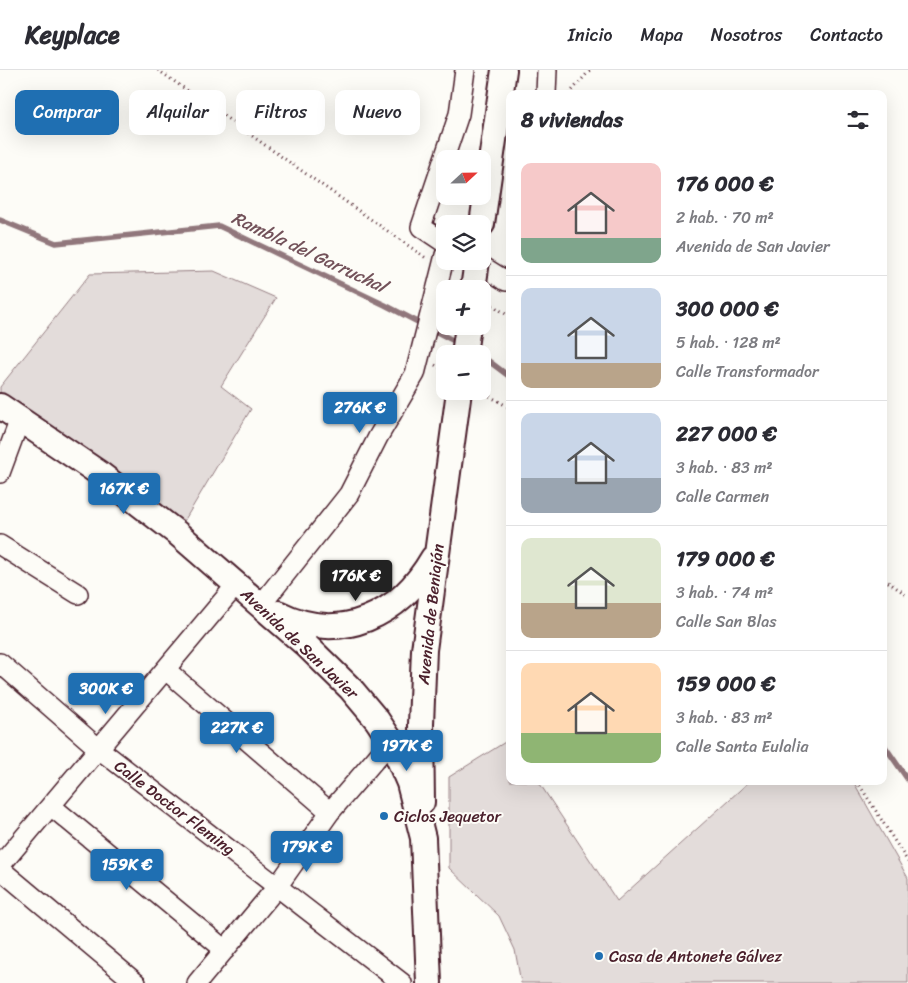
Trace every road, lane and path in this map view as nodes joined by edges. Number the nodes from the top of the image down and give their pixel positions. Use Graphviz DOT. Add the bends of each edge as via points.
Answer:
graph roads {
  1 [pos="158,70"];
  2 [pos="465,70"];
  3 [pos="504,70"];
  4 [pos="547,70"];
  5 [pos="590,70"];
  6 [pos="546,90"];
  7 [pos="572,90"];
  8 [pos="484,215"];
  9 [pos="436,237"];
  10 [pos="436,257"];
  11 [pos="441,270"];
  12 [pos="490,270"];
  13 [pos="506,281"];
  14 [pos="491,304"];
  15 [pos="506,314"];
  16 [pos="491,397"];
  17 [pos="457,400"];
  18 [pos="0,406"];
  19 [pos="506,406"];
  20 [pos="20,419"];
  21 [pos="0,473"];
  22 [pos="0,545"];
  23 [pos="436,552"];
  24 [pos="887,581"];
  25 [pos="237,584"];
  26 [pos="78,594"];
  27 [pos="908,596"];
  28 [pos="262,605"];
  29 [pos="0,663"];
  30 [pos="166,670"];
  31 [pos="391,742"];
  32 [pos="421,744"];
  33 [pos="99,749"];
  34 [pos="860,785"];
  35 [pos="51,806"];
  36 [pos="330,812"];
  37 [pos="423,838"];
  38 [pos="908,862"];
  39 [pos="0,867"];
  40 [pos="277,887"];
  41 [pos="225,950"];
  42 [pos="136,983"];
  43 [pos="197,983"];
  44 [pos="402,983"];
  45 [pos="429,983"];
  1 -- 10 [label="path"];
  2 -- 9 [label="street" via="459,114 421,227"];
  3 -- 8 [label="main road"];
  4 -- 6 [label="street"];
  5 -- 7 [label="path"];
  11 -- 28 [label="street" via="415,374 349,494"];
  12 -- 13 [label="street"];
  14 -- 15 [label="path"];
  16 -- 19 [label="path"];
  17 -- 23 [label="main road, Avenida de Beniaján"];
  18 -- 20 [label="main road, Avenida de San Javier"];
  20 -- 21 [label="street"];
  20 -- 25 [label="main road, Avenida de San Javier" via="139,502"];
  22 -- 26 [label="street"];
  23 -- 28 [label="main road" via="409,592 378,615 356,623 309,624"];
  23 -- 32 [label="main road, Avenida de Beniaján" via="424,650"];
  24 -- 27 [label="path"];
  25 -- 28 [label="main road, Avenida de San Javier"];
  25 -- 30 [label="street"];
  28 -- 31 [label="main road, Avenida de San Javier" via="351,689"];
  29 -- 33 [label="street, Calle Doctor Fleming"];
  30 -- 33 [label="street"];
  30 -- 36 [label="street"];
  31 -- 32 [label="main road" via="400,750 409,752"];
  31 -- 36 [label="street"];
  31 -- 37 [label="main road, Avenida de San Javier" via="413,797"];
  32 -- 37 [label="main road, Avenida de Beniaján"];
  33 -- 35 [label="street"];
  33 -- 40 [label="street, Calle Doctor Fleming"];
  34 -- 38 [label="path"];
  35 -- 39 [label="street"];
  35 -- 41 [label="street"];
  36 -- 40 [label="street"];
  37 -- 45 [label="main road, Avenida de San Javier"];
  39 -- 42 [label="street"];
  40 -- 41 [label="street"];
  40 -- 44 [label="street, Calle Doctor Fleming"];
  41 -- 43 [label="street"];
}
